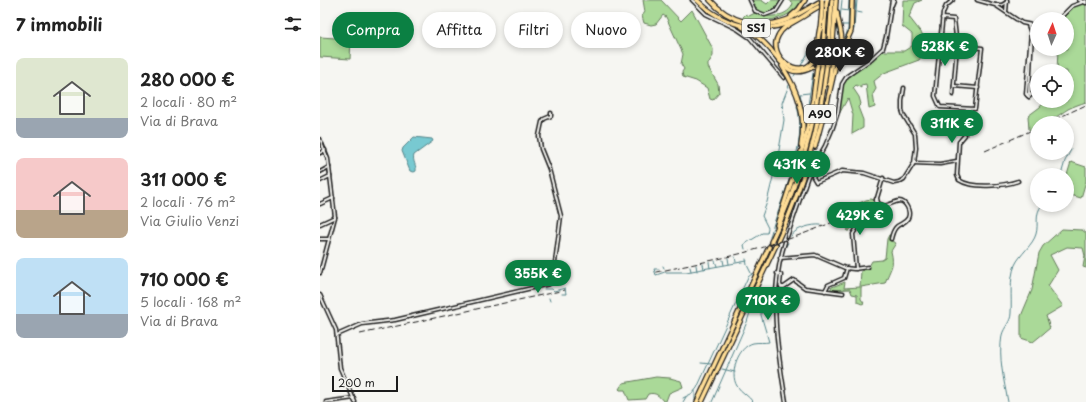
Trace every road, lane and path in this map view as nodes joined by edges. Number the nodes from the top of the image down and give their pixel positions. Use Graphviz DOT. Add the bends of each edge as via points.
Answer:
graph roads {
  1 [pos="692,0"];
  2 [pos="697,0"];
  3 [pos="710,0"];
  4 [pos="750,0"];
  5 [pos="784,0"];
  6 [pos="804,0"];
  7 [pos="827,0"];
  8 [pos="852,0"];
  9 [pos="893,0"];
  10 [pos="953,0"];
  11 [pos="977,0"];
  12 [pos="1079,0"];
  13 [pos="1007,1"];
  14 [pos="834,2"];
  15 [pos="1073,2"];
  16 [pos="1085,2"];
  17 [pos="820,4"];
  18 [pos="995,5"];
  19 [pos="1072,6"];
  20 [pos="812,10"];
  21 [pos="1066,12"];
  22 [pos="1007,13"];
  23 [pos="942,18"];
  24 [pos="726,20"];
  25 [pos="756,24"];
  26 [pos="1028,25"];
  27 [pos="820,28"];
  28 [pos="1030,30"];
  29 [pos="957,46"];
  30 [pos="1030,49"];
  31 [pos="834,53"];
  32 [pos="780,64"];
  33 [pos="815,67"];
  34 [pos="803,69"];
  35 [pos="794,70"];
  36 [pos="784,78"];
  37 [pos="954,86"];
  38 [pos="904,88"];
  39 [pos="978,88"];
  40 [pos="953,95"];
  41 [pos="1028,95"];
  42 [pos="826,103"];
  43 [pos="551,113"];
  44 [pos="965,135"];
  45 [pos="320,139"];
  46 [pos="326,150"];
  47 [pos="320,153"];
  48 [pos="820,157"];
  49 [pos="957,161"];
  50 [pos="798,164"];
  51 [pos="808,164"];
  52 [pos="915,164"];
  53 [pos="329,167"];
  54 [pos="320,172"];
  55 [pos="330,176"];
  56 [pos="882,178"];
  57 [pos="1018,180"];
  58 [pos="320,181"];
  59 [pos="333,198"];
  60 [pos="877,198"];
  61 [pos="320,204"];
  62 [pos="880,205"];
  63 [pos="876,212"];
  64 [pos="335,217"];
  65 [pos="320,224"];
  66 [pos="787,237"];
  67 [pos="320,239"];
  68 [pos="328,239"];
  69 [pos="891,239"];
  70 [pos="778,240"];
  71 [pos="785,242"];
  72 [pos="776,245"];
  73 [pos="769,247"];
  74 [pos="780,258"];
  75 [pos="321,262"];
  76 [pos="868,267"];
  77 [pos="847,268"];
  78 [pos="856,269"];
  79 [pos="320,273"];
  80 [pos="777,273"];
  81 [pos="825,291"];
  82 [pos="844,293"];
  83 [pos="320,295"];
  84 [pos="337,335"];
  85 [pos="354,398"];
  86 [pos="326,402"];
  87 [pos="355,402"];
  88 [pos="359,402"];
  89 [pos="697,402"];
  90 [pos="702,402"];
  91 [pos="786,402"];
  1 -- 36 [label="street" via="706,14 738,29 750,38"];
  2 -- 24 [label="highway, SS1"];
  3 -- 25 [label="highway, SS1" via="728,15"];
  4 -- 5 [label="street" via="755,11 765,15 776,11"];
  6 -- 25 [label="highway" via="797,12 787,18"];
  7 -- 50 [label="highway, A90, bridge" via="822,65 808,145 792,193 772,240"];
  8 -- 42 [label="highway" via="851,31 835,68"];
  9 -- 48 [label="street" via="883,48 843,81 836,118"];
  10 -- 23 [label="street" via="946,6"];
  11 -- 18 [label="street"];
  12 -- 16 [label="street"];
  13 -- 18 [label="street" via="1002,5"];
  13 -- 22 [label="street"];
  14 -- 31 [label="highway"];
  14 -- 31 [label="highway" via="842,41"];
  14 -- 51 [label="highway, A90, bridge" via="819,120"];
  15 -- 19 [label="street"];
  16 -- 19 [label="street"];
  17 -- 20 [label="highway, SS1"];
  17 -- 25 [label="highway, SS1" via="787,20"];
  17 -- 27 [label="highway"];
  18 -- 22 [label="street"];
  19 -- 21 [label="street"];
  20 -- 24 [label="highway, SS1" via="790,22 769,28 748,27"];
  20 -- 35 [label="highway" via="783,29 776,39 780,57"];
  22 -- 26 [label="street"];
  23 -- 29 [label="street" via="954,19"];
  23 -- 39 [label="street" via="936,89 938,104 942,107 976,108"];
  24 -- 32 [label="highway" via="754,33"];
  26 -- 28 [label="street"];
  27 -- 33 [label="highway, bridge" via="818,63"];
  27 -- 34 [label="highway" via="815,57"];
  29 -- 37 [label="street"];
  29 -- 39 [label="street" via="982,48"];
  30 -- 41 [label="street"];
  31 -- 42 [label="highway, bridge"];
  32 -- 35 [label="highway"];
  32 -- 50 [label="highway" via="795,89 802,113 802,140"];
  33 -- 34 [label="highway"];
  33 -- 50 [label="highway" via="810,117"];
  34 -- 35 [label="highway"];
  37 -- 39 [label="street"];
  37 -- 40 [label="street"];
  38 -- 52 [label="street" via="902,107 915,135"];
  42 -- 51 [label="highway" via="819,134"];
  43 -- 84 [label="street" via="551,116 542,122 539,136 561,216 553,278 549,284 395,320 362,324"];
  44 -- 49 [label="street" via="960,141"];
  45 -- 46 [label="street"];
  46 -- 47 [label="street"];
  46 -- 53 [label="street"];
  48 -- 56 [label="street" via="813,177 816,182 842,171 864,172"];
  48 -- 66 [label="street" via="808,176"];
  49 -- 52 [label="street"];
  49 -- 57 [label="street" via="957,177 964,183 1000,186"];
  51 -- 70 [label="highway, A90"];
  52 -- 56 [label="street" via="898,182"];
  53 -- 54 [label="street"];
  53 -- 55 [label="street"];
  55 -- 58 [label="street"];
  55 -- 59 [label="street"];
  56 -- 60 [label="street"];
  59 -- 61 [label="street"];
  59 -- 64 [label="street"];
  60 -- 62 [label="street"];
  60 -- 63 [label="street"];
  62 -- 63 [label="street"];
  62 -- 69 [label="street" via="901,202 909,210 908,219 895,228"];
  63 -- 78 [label="street" via="874,216 860,223 853,235"];
  64 -- 65 [label="street"];
  64 -- 68 [label="street"];
  67 -- 68 [label="street"];
  68 -- 75 [label="street"];
  71 -- 74 [label="street"];
  72 -- 90 [label="highway"];
  73 -- 89 [label="highway"];
  74 -- 77 [label="street" via="815,255"];
  74 -- 80 [label="street"];
  75 -- 79 [label="street"];
  76 -- 78 [label="street"];
  77 -- 78 [label="street"];
  77 -- 81 [label="street" via="844,278 828,285"];
  80 -- 81 [label="street" via="781,274 781,287 794,280 805,288"];
  80 -- 91 [label="street" via="775,313"];
  81 -- 82 [label="street"];
  83 -- 84 [label="street"];
  84 -- 85 [label="street" via="340,368"];
  85 -- 86 [label="street"];
  85 -- 87 [label="street"];
  87 -- 88 [label="street"];
}
